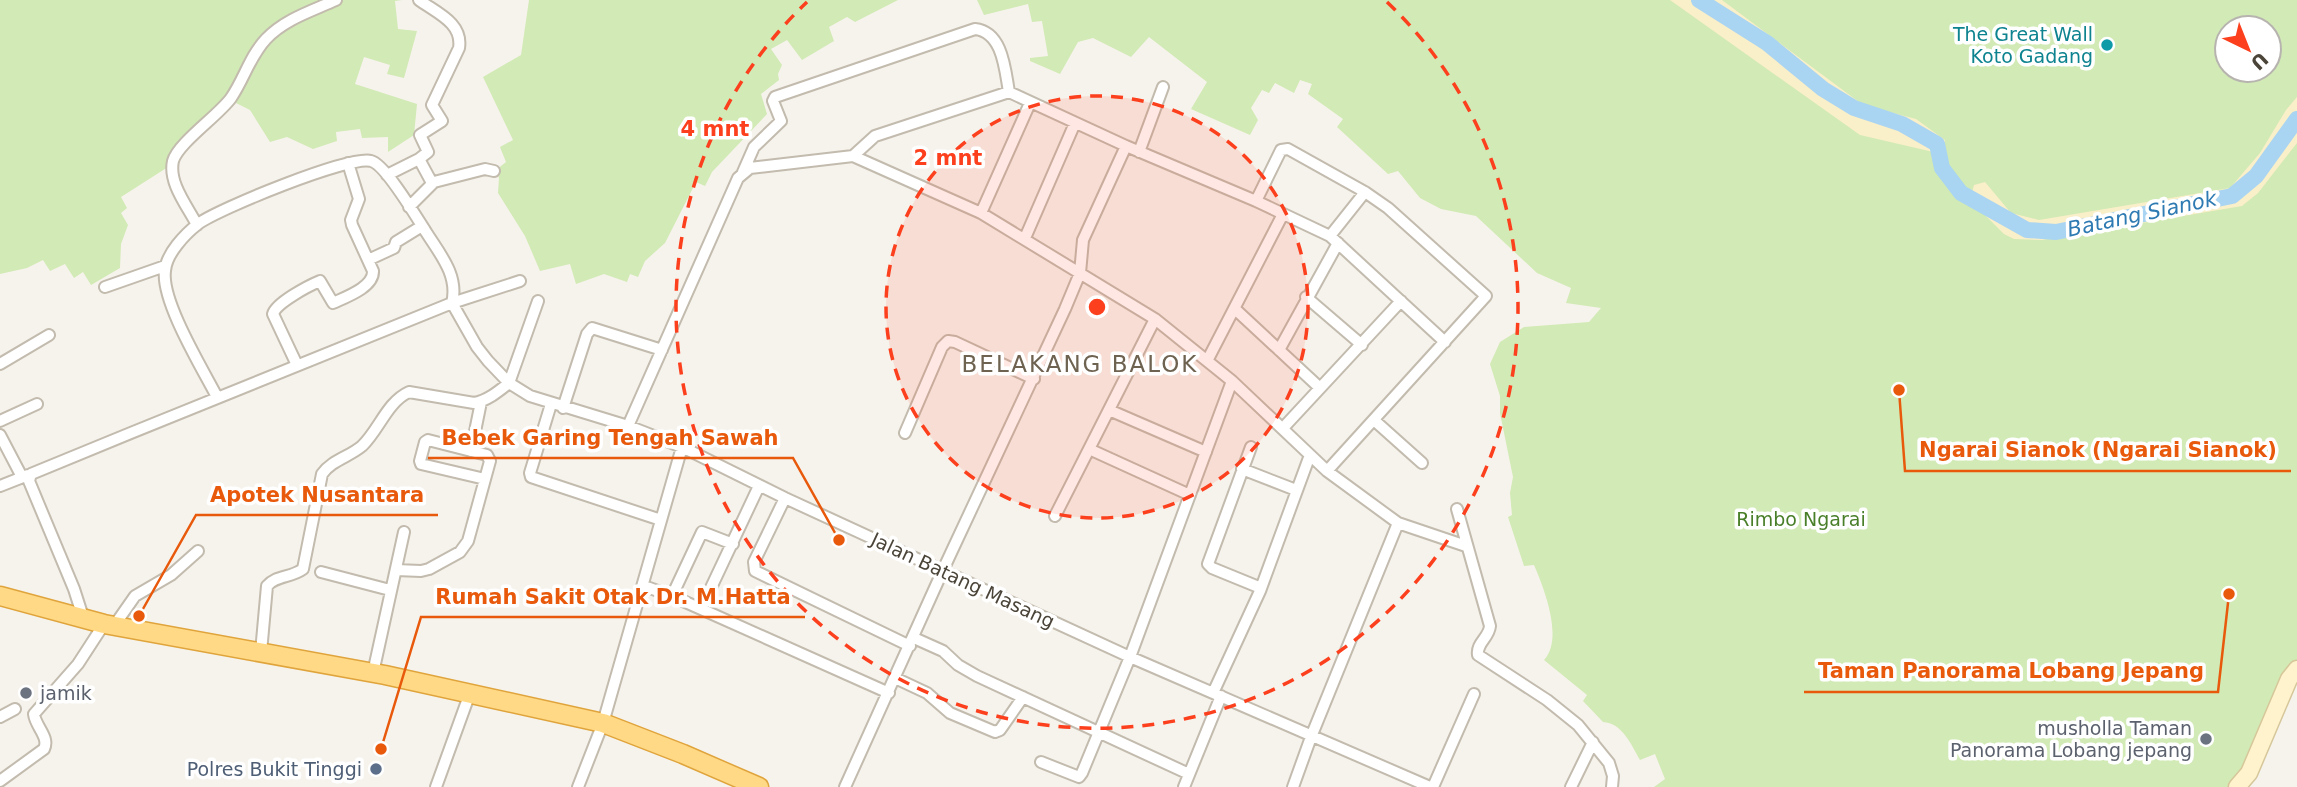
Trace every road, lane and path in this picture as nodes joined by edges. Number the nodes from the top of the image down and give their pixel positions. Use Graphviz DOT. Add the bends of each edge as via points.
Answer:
graph roads {
  1 [pos="336,0"];
  2 [pos="419,0"];
  3 [pos="1163,88"];
  4 [pos="1009,92"];
  5 [pos="1030,103"];
  6 [pos="1075,123"];
  7 [pos="1126,146"];
  8 [pos="1139,152"];
  9 [pos="853,156"];
  10 [pos="419,159"];
  11 [pos="348,163"];
  12 [pos="494,171"];
  13 [pos="743,172"];
  14 [pos="387,175"];
  15 [pos="432,183"];
  16 [pos="1365,192"];
  17 [pos="1256,201"];
  18 [pos="410,207"];
  19 [pos="981,213"];
  20 [pos="1283,214"];
  21 [pos="197,225"];
  22 [pos="422,226"];
  23 [pos="1026,238"];
  24 [pos="1334,240"];
  25 [pos="368,260"];
  26 [pos="165,266"];
  27 [pos="1080,274"];
  28 [pos="520,281"];
  29 [pos="105,287"];
  30 [pos="1306,297"];
  31 [pos="538,301"];
  32 [pos="1401,301"];
  33 [pos="452,303"];
  34 [pos="1235,309"];
  35 [pos="1155,319"];
  36 [pos="49,335"];
  37 [pos="1445,342"];
  38 [pos="1362,345"];
  39 [pos="662,350"];
  40 [pos="1279,350"];
  41 [pos="1207,361"];
  42 [pos="0,364"];
  43 [pos="297,365"];
  44 [pos="1034,379"];
  45 [pos="1232,381"];
  46 [pos="509,383"];
  47 [pos="1320,388"];
  48 [pos="217,397"];
  49 [pos="481,402"];
  50 [pos="37,404"];
  51 [pos="551,404"];
  52 [pos="563,408"];
  53 [pos="1108,410"];
  54 [pos="0,421"];
  55 [pos="1375,421"];
  56 [pos="628,426"];
  57 [pos="1283,428"];
  58 [pos="905,433"];
  59 [pos="0,435"];
  60 [pos="682,447"];
  61 [pos="1251,447"];
  62 [pos="1089,449"];
  63 [pos="471,451"];
  64 [pos="1206,452"];
  65 [pos="1310,455"];
  66 [pos="1422,463"];
  67 [pos="1242,469"];
  68 [pos="1327,471"];
  69 [pos="26,476"];
  70 [pos="485,479"];
  71 [pos="0,486"];
  72 [pos="759,486"];
  73 [pos="1296,490"];
  74 [pos="1189,495"];
  75 [pos="785,498"];
  76 [pos="1457,509"];
  77 [pos="1055,516"];
  78 [pos="661,520"];
  79 [pos="1398,523"];
  80 [pos="404,532"];
  81 [pos="733,544"];
  82 [pos="1466,546"];
  83 [pos="198,551"];
  84 [pos="396,570"];
  85 [pos="943,570"];
  86 [pos="321,572"];
  87 [pos="644,586"];
  88 [pos="1261,588"];
  89 [pos="390,590"];
  90 [pos="0,596"];
  91 [pos="672,596"];
  92 [pos="701,609"];
  93 [pos="83,617"];
  94 [pos="109,625"];
  95 [pos="912,642"];
  96 [pos="261,652"];
  97 [pos="1130,657"];
  98 [pos="2297,669"];
  99 [pos="373,673"];
  100 [pos="895,678"];
  101 [pos="470,693"];
  102 [pos="889,693"];
  103 [pos="1217,694"];
  104 [pos="1474,694"];
  105 [pos="1023,697"];
  106 [pos="15,709"];
  107 [pos="0,717"];
  108 [pos="603,723"];
  109 [pos="1099,732"];
  110 [pos="1311,737"];
  111 [pos="1592,743"];
  112 [pos="1041,762"];
  113 [pos="1189,774"];
  114 [pos="0,781"];
  115 [pos="436,787"];
  116 [pos="578,787"];
  117 [pos="759,787"];
  118 [pos="845,787"];
  119 [pos="1184,787"];
  120 [pos="1293,787"];
  121 [pos="1432,787"];
  122 [pos="1571,787"];
  123 [pos="1612,787"];
  124 [pos="2237,787"];
  1 -- 21 [label="street" via="286,23 265,39 230,99 173,160 173,180"];
  2 -- 10 [label="street" via="453,24 460,38 432,105 442,121 421,134 428,152"];
  3 -- 8 [label="street"];
  4 -- 5 [label="street"];
  4 -- 9 [label="street" via="875,136"];
  4 -- 13 [label="street" via="1000,51 988,33 975,29 775,97 781,121 754,147"];
  5 -- 6 [label="street"];
  5 -- 19 [label="street"];
  6 -- 7 [label="street"];
  6 -- 23 [label="street"];
  7 -- 8 [label="street"];
  7 -- 27 [label="street" via="1083,240"];
  8 -- 17 [label="street"];
  9 -- 13 [label="street"];
  9 -- 19 [label="street"];
  10 -- 14 [label="street"];
  10 -- 15 [label="street"];
  11 -- 14 [label="street" via="372,161"];
  11 -- 21 [label="street" via="304,177"];
  11 -- 25 [label="street" via="359,199 352,225"];
  12 -- 15 [label="street" via="485,169"];
  13 -- 39 [label="street"];
  14 -- 18 [label="street"];
  15 -- 18 [label="street"];
  16 -- 17 [label="street" via="1284,148"];
  16 -- 24 [label="street"];
  16 -- 37 [label="street" via="1486,296"];
  17 -- 20 [label="street"];
  18 -- 22 [label="street"];
  19 -- 23 [label="street"];
  20 -- 24 [label="street"];
  20 -- 34 [label="street"];
  21 -- 26 [label="street"];
  22 -- 25 [label="street"];
  22 -- 33 [label="street" via="450,271 455,291"];
  23 -- 27 [label="street"];
  24 -- 30 [label="street"];
  24 -- 32 [label="street"];
  25 -- 43 [label="street" via="372,280 339,301 332,303 319,281 273,311"];
  26 -- 29 [label="street"];
  26 -- 48 [label="street" via="169,300"];
  27 -- 35 [label="street"];
  27 -- 44 [label="street"];
  28 -- 33 [label="street"];
  30 -- 38 [label="street"];
  30 -- 40 [label="street"];
  31 -- 46 [label="street"];
  32 -- 37 [label="street"];
  32 -- 38 [label="street"];
  33 -- 43 [label="street"];
  33 -- 46 [label="street, Jalan Batang Masang" via="477,347"];
  34 -- 40 [label="street"];
  34 -- 41 [label="street"];
  35 -- 41 [label="street"];
  35 -- 53 [label="street"];
  36 -- 42 [label="street"];
  37 -- 55 [label="street"];
  38 -- 47 [label="street"];
  39 -- 52 [label="street" via="592,328"];
  39 -- 56 [label="street"];
  40 -- 47 [label="street"];
  41 -- 45 [label="street"];
  43 -- 48 [label="street"];
  44 -- 58 [label="street" via="948,341"];
  44 -- 85 [label="street"];
  45 -- 57 [label="street"];
  45 -- 64 [label="street"];
  46 -- 49 [label="street"];
  46 -- 51 [label="street, Jalan Batang Masang"];
  47 -- 57 [label="street"];
  48 -- 69 [label="street"];
  49 -- 63 [label="street"];
  49 -- 96 [label="street" via="409,392 398,399 360,447 326,469 303,569 267,586"];
  50 -- 54 [label="street"];
  51 -- 52 [label="street, Jalan Batang Masang"];
  51 -- 78 [label="street" via="531,477"];
  52 -- 56 [label="street, Jalan Batang Masang"];
  53 -- 62 [label="street"];
  53 -- 64 [label="street"];
  55 -- 66 [label="street"];
  55 -- 68 [label="street"];
  56 -- 60 [label="street, Jalan Batang Masang"];
  57 -- 65 [label="street"];
  59 -- 69 [label="street"];
  60 -- 72 [label="street, Jalan Batang Masang"];
  60 -- 78 [label="street"];
  61 -- 67 [label="street"];
  62 -- 74 [label="street"];
  62 -- 77 [label="street"];
  63 -- 70 [label="street" via="489,457"];
  63 -- 70 [label="street" via="428,440 420,463"];
  64 -- 74 [label="street"];
  65 -- 68 [label="street"];
  65 -- 73 [label="street"];
  67 -- 73 [label="street"];
  67 -- 88 [label="street" via="1209,564"];
  68 -- 79 [label="street"];
  69 -- 71 [label="street"];
  69 -- 93 [label="street"];
  70 -- 84 [label="street" via="464,549 425,570"];
  72 -- 75 [label="street, Jalan Batang Masang"];
  72 -- 81 [label="street"];
  73 -- 88 [label="street"];
  74 -- 97 [label="street"];
  75 -- 85 [label="street, Jalan Batang Masang"];
  75 -- 95 [label="street" via="754,562 755,571"];
  76 -- 82 [label="street"];
  78 -- 87 [label="street"];
  79 -- 82 [label="street"];
  79 -- 110 [label="street"];
  80 -- 84 [label="street"];
  81 -- 91 [label="street" via="702,531"];
  81 -- 92 [label="street"];
  82 -- 111 [label="street" via="1490,626 1478,655 1556,707"];
  83 -- 94 [label="street" via="171,575 135,596"];
  84 -- 89 [label="street"];
  85 -- 95 [label="street"];
  85 -- 97 [label="street, Jalan Batang Masang"];
  86 -- 89 [label="street"];
  87 -- 91 [label="street"];
  87 -- 108 [label="street"];
  88 -- 103 [label="street"];
  89 -- 99 [label="street"];
  90 -- 93 [label="highway"];
  91 -- 92 [label="street"];
  92 -- 102 [label="street"];
  93 -- 94 [label="highway"];
  94 -- 96 [label="highway"];
  94 -- 114 [label="street" via="34,714 46,740 44,749"];
  95 -- 100 [label="street"];
  95 -- 105 [label="street" via="943,651 976,676"];
  96 -- 99 [label="highway"];
  97 -- 103 [label="street, Jalan Batang Masang"];
  97 -- 109 [label="street"];
  98 -- 124 [label="main road" via="2249,773"];
  99 -- 101 [label="highway"];
  100 -- 102 [label="street"];
  100 -- 105 [label="street" via="927,693 950,713 995,732"];
  101 -- 108 [label="highway"];
  101 -- 115 [label="street"];
  102 -- 118 [label="street"];
  103 -- 110 [label="street, Jalan Batang Masang"];
  103 -- 113 [label="street"];
  104 -- 121 [label="street"];
  105 -- 109 [label="street"];
  106 -- 107 [label="street"];
  108 -- 116 [label="street"];
  108 -- 117 [label="highway"];
  109 -- 112 [label="street" via="1079,777"];
  109 -- 113 [label="street"];
  110 -- 120 [label="street"];
  110 -- 121 [label="street, Jalan Batang Masang"];
  111 -- 122 [label="street"];
  111 -- 123 [label="street" via="1609,763"];
  113 -- 119 [label="street"];
}
